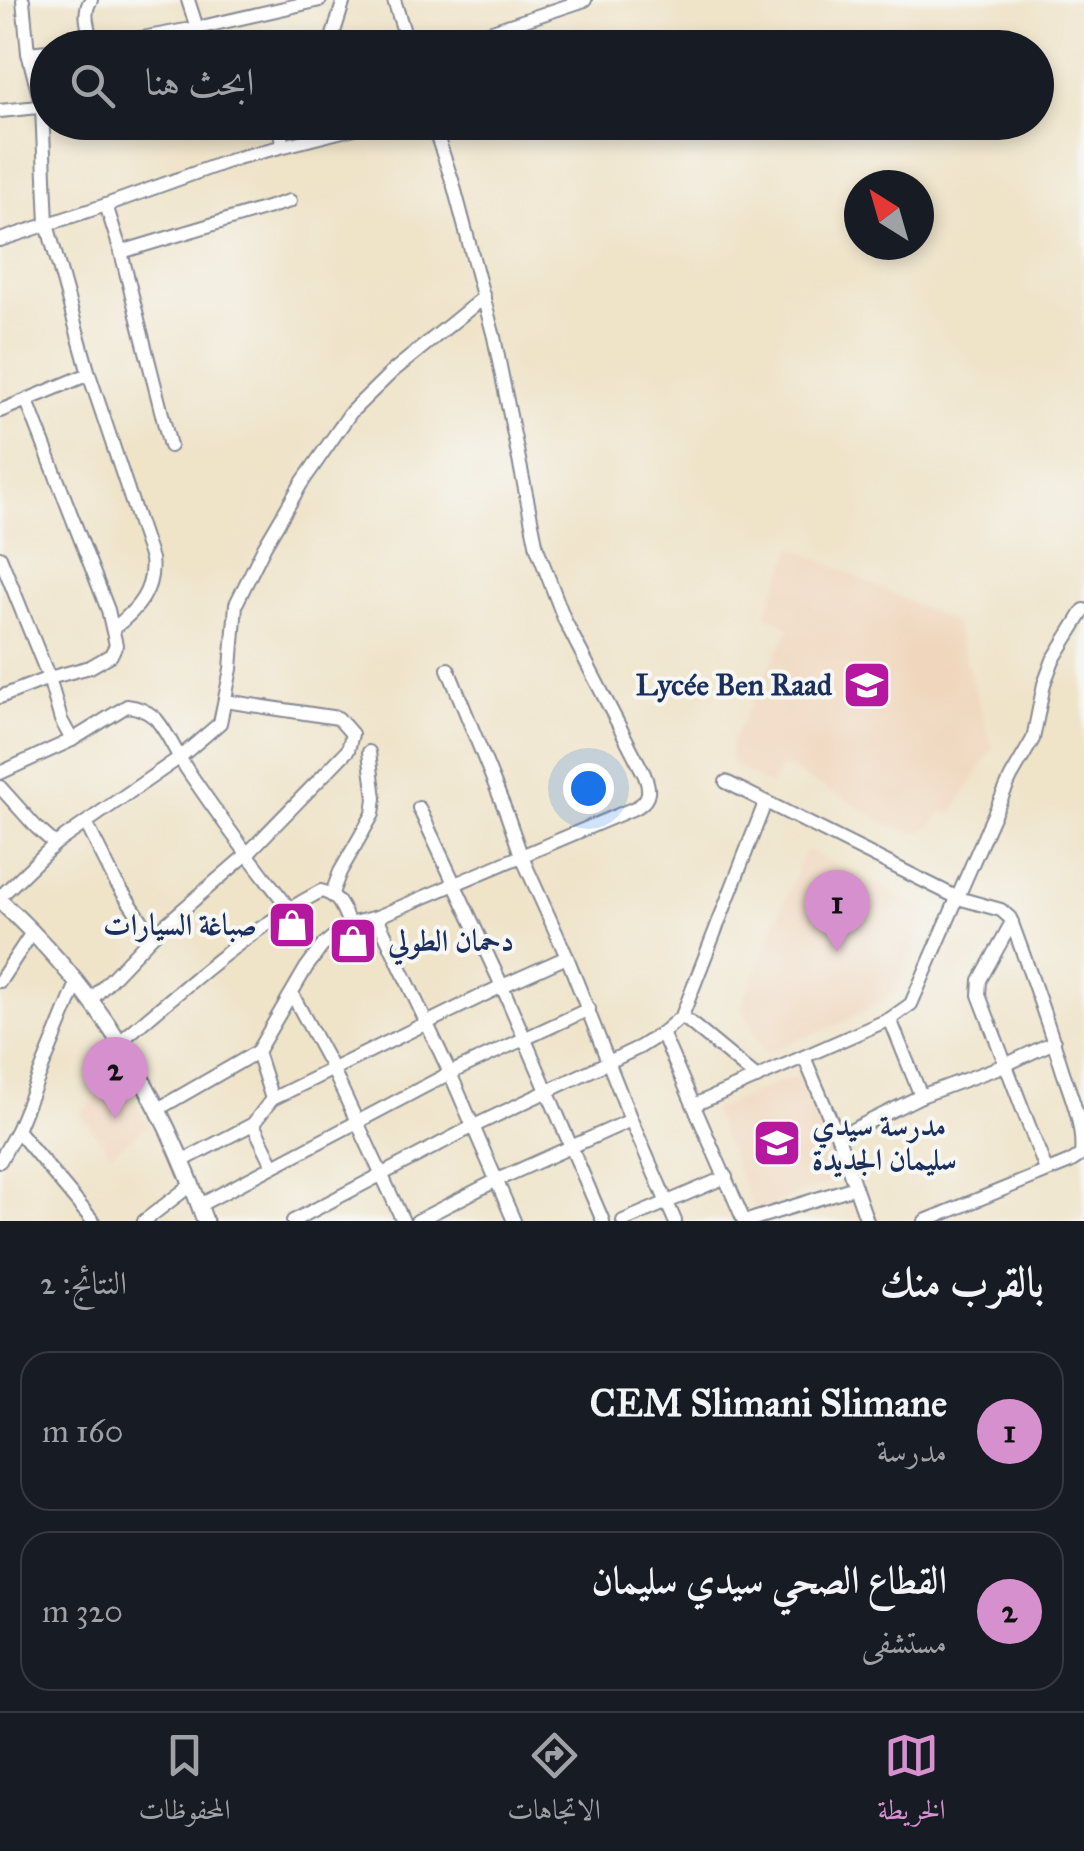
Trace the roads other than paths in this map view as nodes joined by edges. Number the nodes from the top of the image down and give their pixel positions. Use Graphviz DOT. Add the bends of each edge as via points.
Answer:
graph roads {
  1 [pos="23,0"];
  2 [pos="91,0"];
  3 [pos="188,0"];
  4 [pos="320,0"];
  5 [pos="344,0"];
  6 [pos="394,0"];
  7 [pos="584,0"];
  8 [pos="197,28"];
  9 [pos="88,30"];
  10 [pos="187,30"];
  11 [pos="334,30"];
  12 [pos="403,30"];
  13 [pos="494,30"];
  14 [pos="28,54"];
  15 [pos="30,60"];
  16 [pos="30,108"];
  17 [pos="0,111"];
  18 [pos="46,140"];
  19 [pos="281,140"];
  20 [pos="306,140"];
  21 [pos="439,140"];
  22 [pos="282,146"];
  23 [pos="290,201"];
  24 [pos="106,206"];
  25 [pos="47,224"];
  26 [pos="0,240"];
  27 [pos="121,252"];
  28 [pos="484,297"];
  29 [pos="89,374"];
  30 [pos="27,401"];
  31 [pos="0,411"];
  32 [pos="170,446"];
  33 [pos="0,557"];
  34 [pos="1084,610"];
  35 [pos="114,628"];
  36 [pos="448,669"];
  37 [pos="49,678"];
  38 [pos="0,697"];
  39 [pos="225,701"];
  40 [pos="72,740"];
  41 [pos="369,752"];
  42 [pos="179,758"];
  43 [pos="0,773"];
  44 [pos="726,782"];
  45 [pos="0,786"];
  46 [pos="766,803"];
  47 [pos="419,808"];
  48 [pos="86,823"];
  49 [pos="55,844"];
  50 [pos="246,855"];
  51 [pos="521,855"];
  52 [pos="455,884"];
  53 [pos="332,894"];
  54 [pos="958,898"];
  55 [pos="0,899"];
  56 [pos="289,908"];
  57 [pos="377,918"];
  58 [pos="1012,922"];
  59 [pos="349,924"];
  60 [pos="33,931"];
  61 [pos="152,936"];
  62 [pos="567,957"];
  63 [pos="0,981"];
  64 [pos="77,983"];
  65 [pos="502,986"];
  66 [pos="292,994"];
  67 [pos="92,999"];
  68 [pos="588,1008"];
  69 [pos="682,1016"];
  70 [pos="890,1018"];
  71 [pos="425,1024"];
  72 [pos="662,1033"];
  73 [pos="524,1038"];
  74 [pos="121,1042"];
  75 [pos="1054,1042"];
  76 [pos="258,1052"];
  77 [pos="804,1057"];
  78 [pos="608,1063"];
  79 [pos="1005,1064"];
  80 [pos="333,1070"];
  81 [pos="450,1073"];
  82 [pos="757,1078"];
  83 [pos="546,1091"];
  84 [pos="921,1096"];
  85 [pos="272,1099"];
  86 [pos="694,1105"];
  87 [pos="158,1109"];
  88 [pos="631,1120"];
  89 [pos="357,1121"];
  90 [pos="253,1124"];
  91 [pos="472,1127"];
  92 [pos="17,1130"];
  93 [pos="838,1137"];
  94 [pos="572,1146"];
  95 [pos="0,1161"];
  96 [pos="182,1161"];
  97 [pos="273,1165"];
  98 [pos="1046,1170"];
  99 [pos="381,1175"];
  100 [pos="726,1177"];
  101 [pos="497,1180"];
  102 [pos="191,1184"];
  103 [pos="855,1187"];
  104 [pos="667,1203"];
  105 [pos="203,1213"];
  106 [pos="948,1217"];
  107 [pos="93,1221"];
  108 [pos="144,1221"];
  109 [pos="294,1221"];
  110 [pos="404,1221"];
  111 [pos="417,1221"];
  112 [pos="514,1221"];
  113 [pos="603,1221"];
  114 [pos="623,1221"];
  115 [pos="675,1221"];
  116 [pos="746,1221"];
  117 [pos="867,1221"];
  118 [pos="925,1221"];
  1 -- 14 [label="street"];
  2 -- 9 [label="street"];
  3 -- 8 [label="street"];
  4 -- 8 [label="street"];
  5 -- 11 [label="street"];
  6 -- 12 [label="street"];
  7 -- 13 [label="street"];
  8 -- 10 [label="street"];
  14 -- 15 [label="street"];
  16 -- 17 [label="street"];
  18 -- 25 [label="street"];
  19 -- 22 [label="street"];
  20 -- 22 [label="street"];
  21 -- 28 [label="street"];
  22 -- 24 [label="street"];
  23 -- 27 [label="street"];
  24 -- 25 [label="street"];
  24 -- 27 [label="street"];
  25 -- 26 [label="street"];
  25 -- 29 [label="street"];
  27 -- 32 [label="street"];
  28 -- 39 [label="street" via="392,371 322,451 236,604"];
  28 -- 51 [label="street" via="537,548 565,622 648,784 637,807"];
  29 -- 30 [label="street"];
  29 -- 35 [label="street" via="153,574 144,598"];
  30 -- 31 [label="street"];
  30 -- 35 [label="street"];
  33 -- 37 [label="street"];
  34 -- 54 [label="street" via="1053,660 1033,739"];
  35 -- 37 [label="street" via="111,655"];
  36 -- 51 [label="street"];
  37 -- 38 [label="street"];
  37 -- 40 [label="street"];
  39 -- 42 [label="street" via="220,723"];
  39 -- 50 [label="street" via="338,718 352,734 348,750 327,774"];
  40 -- 42 [label="street" via="134,706 158,721"];
  40 -- 43 [label="street"];
  41 -- 53 [label="street" via="373,814"];
  42 -- 48 [label="street"];
  42 -- 50 [label="street"];
  44 -- 46 [label="street"];
  45 -- 49 [label="street"];
  46 -- 54 [label="street"];
  46 -- 69 [label="street"];
  47 -- 52 [label="street"];
  48 -- 49 [label="street"];
  48 -- 61 [label="street"];
  49 -- 55 [label="street"];
  50 -- 56 [label="street"];
  50 -- 61 [label="street"];
  51 -- 52 [label="street"];
  51 -- 62 [label="street"];
  52 -- 57 [label="street"];
  52 -- 65 [label="street"];
  53 -- 56 [label="street" via="321,891"];
  53 -- 59 [label="street"];
  54 -- 58 [label="street" via="1004,911"];
  54 -- 70 [label="street" via="914,999"];
  55 -- 60 [label="street"];
  56 -- 74 [label="street"];
  57 -- 59 [label="street"];
  57 -- 71 [label="street"];
  58 -- 75 [label="street"];
  58 -- 79 [label="street" via="978,989"];
  59 -- 66 [label="street" via="323,945"];
  60 -- 63 [label="street"];
  60 -- 64 [label="street"];
  61 -- 67 [label="street"];
  62 -- 65 [label="street"];
  62 -- 68 [label="street"];
  64 -- 67 [label="street"];
  64 -- 92 [label="street"];
  65 -- 71 [label="street"];
  65 -- 73 [label="street"];
  66 -- 76 [label="street"];
  66 -- 80 [label="street"];
  67 -- 74 [label="street"];
  68 -- 73 [label="street"];
  68 -- 78 [label="street"];
  69 -- 72 [label="street"];
  69 -- 82 [label="street"];
  70 -- 77 [label="street"];
  70 -- 84 [label="street"];
  71 -- 80 [label="street"];
  71 -- 81 [label="street"];
  72 -- 78 [label="street"];
  72 -- 86 [label="street"];
  73 -- 81 [label="street"];
  73 -- 83 [label="street"];
  74 -- 87 [label="street"];
  75 -- 79 [label="street"];
  75 -- 98 [label="street" via="1082,1148 1077,1158"];
  76 -- 85 [label="street"];
  76 -- 87 [label="street"];
  77 -- 82 [label="street"];
  77 -- 93 [label="street"];
  78 -- 83 [label="street"];
  78 -- 88 [label="street"];
  79 -- 84 [label="street"];
  79 -- 98 [label="street"];
  80 -- 85 [label="street"];
  80 -- 89 [label="street"];
  81 -- 89 [label="street"];
  81 -- 91 [label="street"];
  82 -- 86 [label="street"];
  83 -- 91 [label="street"];
  83 -- 94 [label="street"];
  84 -- 93 [label="street"];
  85 -- 90 [label="street"];
  86 -- 100 [label="street"];
  87 -- 96 [label="street"];
  88 -- 94 [label="street"];
  88 -- 104 [label="street"];
  89 -- 97 [label="street"];
  89 -- 99 [label="street"];
  90 -- 96 [label="street"];
  90 -- 97 [label="street"];
  91 -- 99 [label="street"];
  91 -- 101 [label="street"];
  92 -- 95 [label="street"];
  92 -- 107 [label="street"];
  93 -- 103 [label="street"];
  94 -- 101 [label="street"];
  94 -- 113 [label="street"];
  96 -- 102 [label="street"];
  97 -- 105 [label="street"];
  98 -- 106 [label="street"];
  99 -- 109 [label="street"];
  99 -- 110 [label="street"];
  100 -- 104 [label="street"];
  100 -- 116 [label="street"];
  101 -- 111 [label="street"];
  101 -- 112 [label="street"];
  102 -- 105 [label="street"];
  102 -- 108 [label="street"];
  103 -- 116 [label="street"];
  103 -- 117 [label="street"];
  104 -- 114 [label="street"];
  104 -- 115 [label="street"];
  106 -- 118 [label="street"];
}
